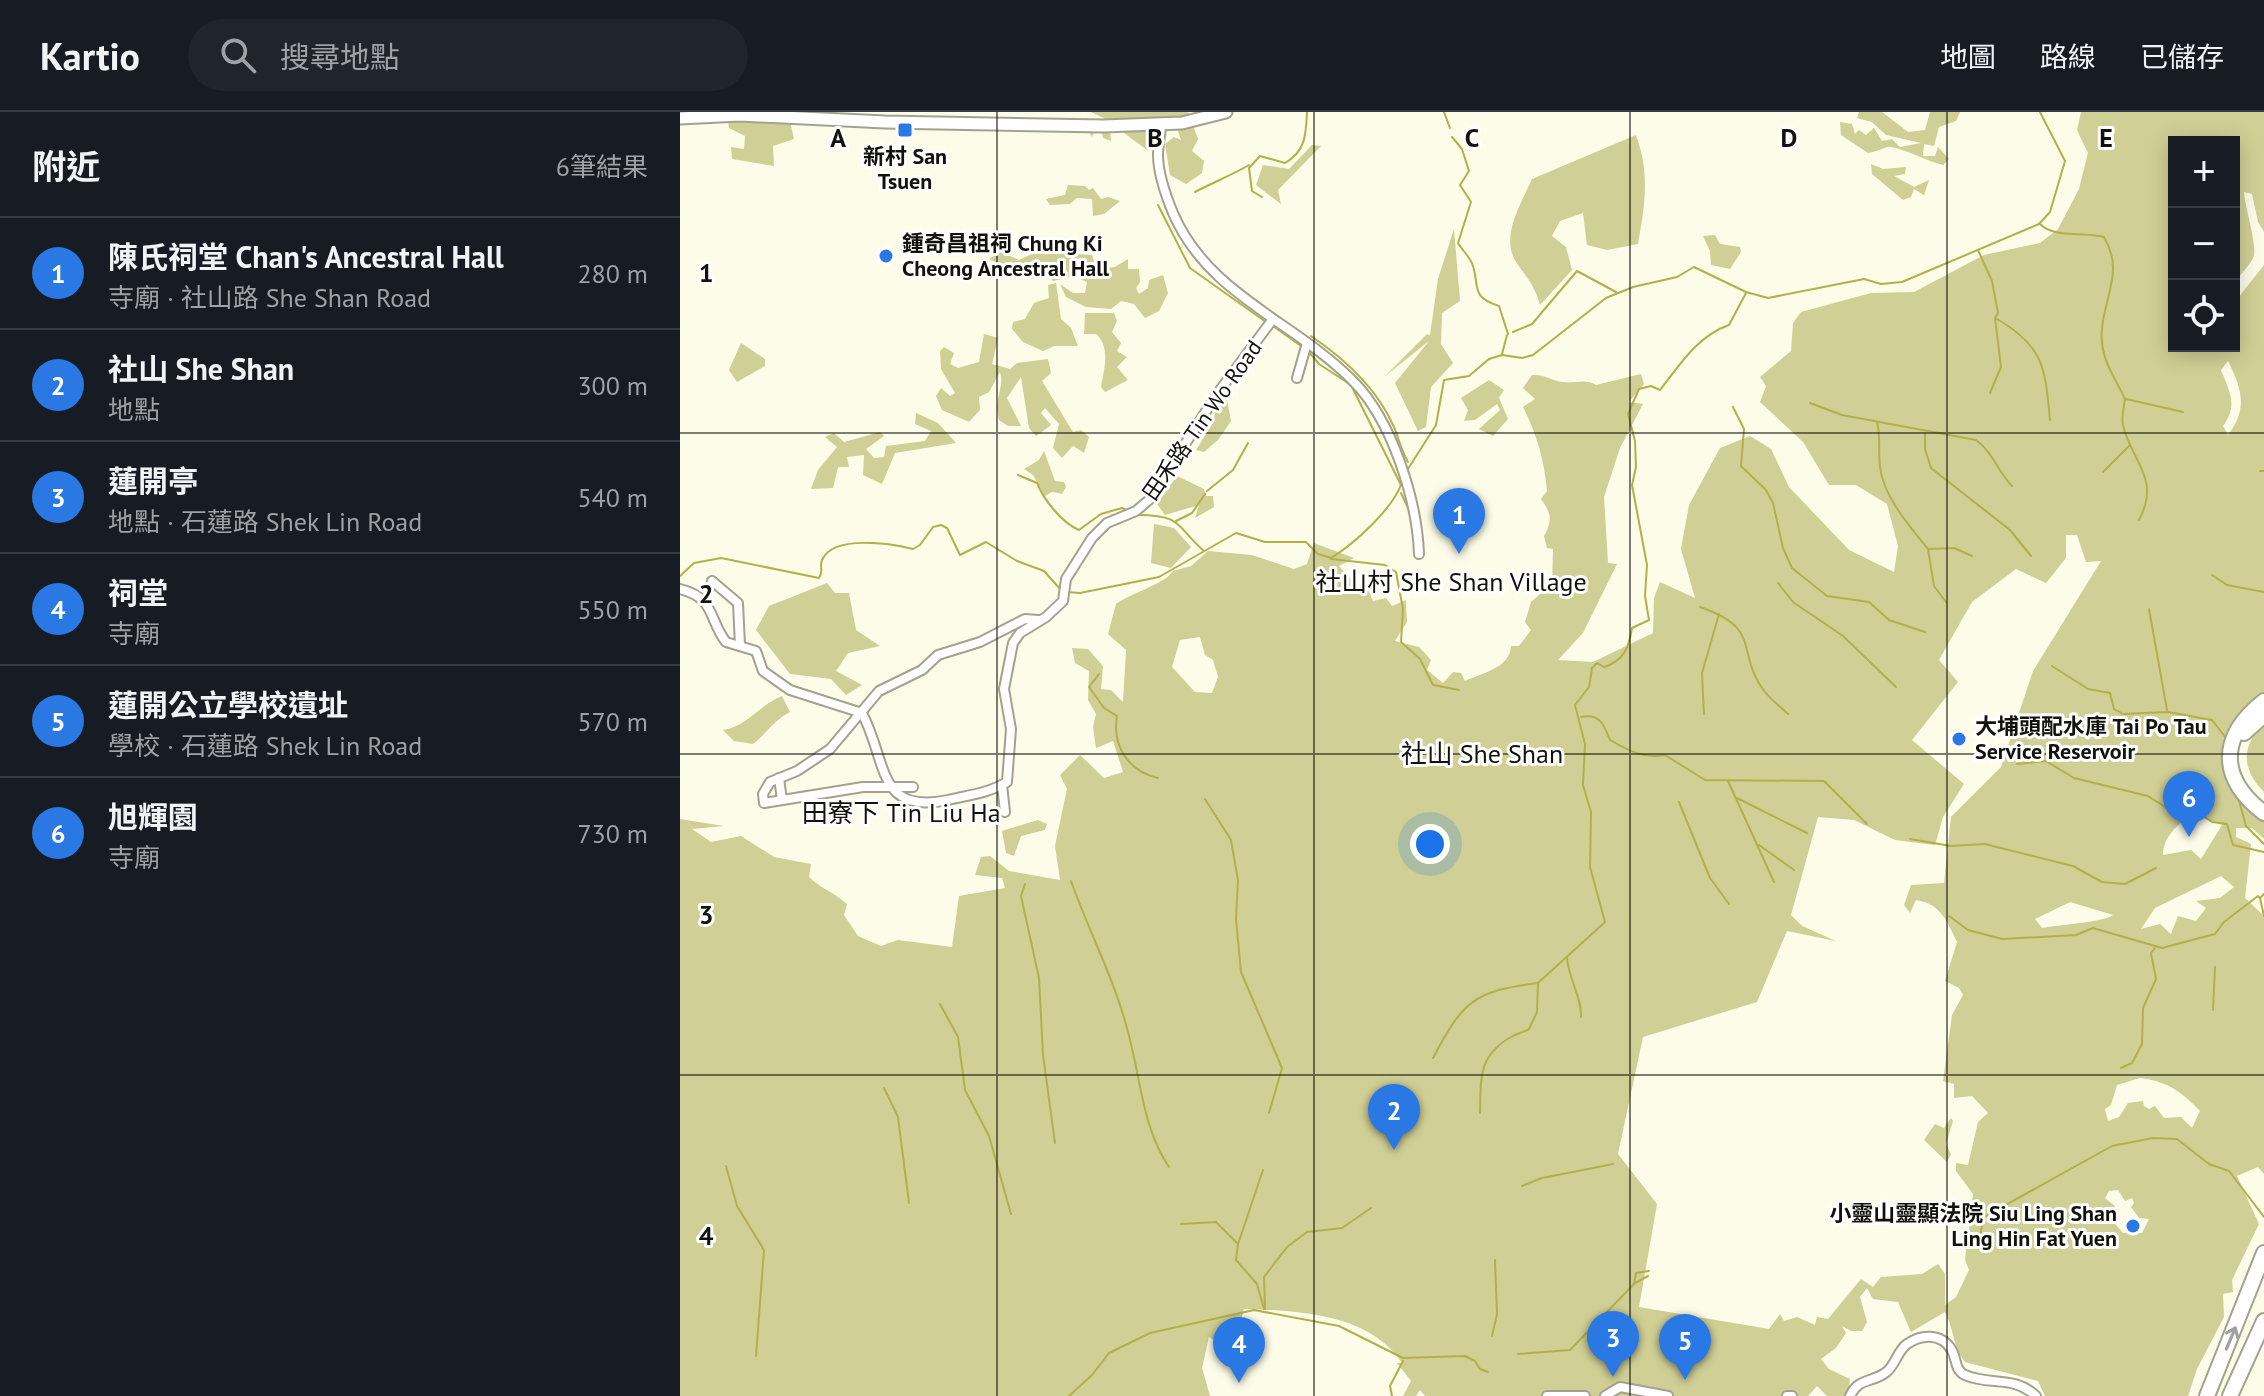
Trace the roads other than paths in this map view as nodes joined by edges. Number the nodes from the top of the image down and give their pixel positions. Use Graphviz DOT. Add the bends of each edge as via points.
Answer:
graph roads {
  1 [pos="1226,112"];
  2 [pos="680,118"];
  3 [pos="1161,124"];
  4 [pos="1273,319"];
  5 [pos="1307,343"];
  6 [pos="1297,378"];
  7 [pos="1419,554"];
  8 [pos="712,581"];
  9 [pos="680,589"];
  10 [pos="1038,620"];
  11 [pos="740,646"];
  12 [pos="2264,701"];
  13 [pos="862,713"];
  14 [pos="2264,715"];
  15 [pos="779,778"];
  16 [pos="1002,785"];
  17 [pos="891,787"];
  18 [pos="913,787"];
  19 [pos="782,800"];
  20 [pos="2264,803"];
  21 [pos="1005,812"];
  22 [pos="2264,813"];
  23 [pos="2264,1253"];
  24 [pos="2264,1321"];
  25 [pos="2264,1340"];
  26 [pos="2233,1389"];
  27 [pos="1547,1396"];
  28 [pos="1585,1396"];
  29 [pos="1605,1396"];
  30 [pos="1668,1396"];
  31 [pos="1850,1396"];
  32 [pos="2036,1396"];
  33 [pos="2207,1396"];
  1 -- 3 [label="main road"];
  2 -- 3 [label="main road"];
  3 -- 4 [label="street" via="1158,156 1167,198 1185,238 1213,274"];
  4 -- 5 [label="street"];
  4 -- 10 [label="street, 田禾路 Tin Wo Road" via="1209,405 1150,499 1094,535 1065,585 1064,597"];
  5 -- 6 [label="street"];
  5 -- 7 [label="street" via="1358,386 1387,433 1406,483"];
  8 -- 11 [label="street" via="738,603"];
  9 -- 11 [label="street" via="708,605 723,639"];
  10 -- 13 [label="street" via="1025,619 980,642 938,655 922,670 879,691"];
  10 -- 16 [label="street" via="1013,643 1004,695 1011,762 1009,780"];
  11 -- 13 [label="street" via="756,651 763,671 790,690"];
  12 -- 22 [label="highway" via="2239,724 2229,754 2237,785"];
  13 -- 15 [label="street" via="830,749"];
  13 -- 17 [label="street"];
  14 -- 20 [label="highway" via="2246,731 2238,753 2243,779"];
  15 -- 19 [label="street"];
  15 -- 19 [label="street" via="767,785 763,799"];
  16 -- 17 [label="street" via="921,804 905,800"];
  16 -- 21 [label="street"];
  17 -- 18 [label="street"];
  17 -- 19 [label="street"];
  33 -- 23 [label="highway, one-way"];
  24 -- 26 [label="highway"];
  25 -- 26 [label="highway"];
  27 -- 28 [label="street"];
  29 -- 30 [label="street" via="1632,1387"];
  31 -- 32 [label="street" via="1859,1382 1886,1373 1903,1347 1922,1335 1937,1337 1952,1349 1966,1376 2009,1380"];
}
